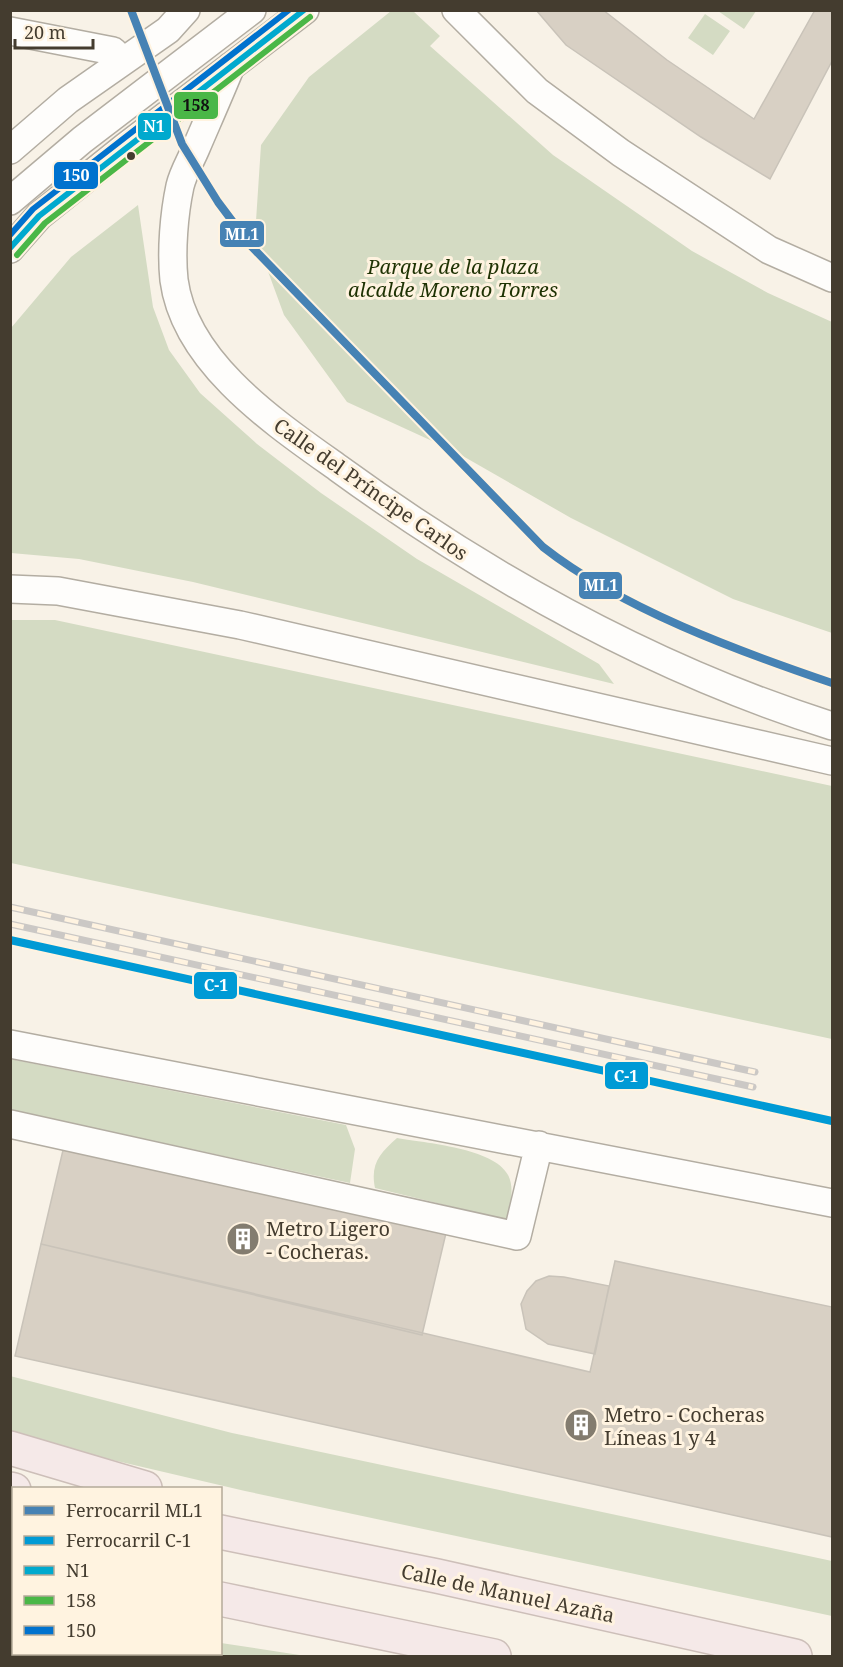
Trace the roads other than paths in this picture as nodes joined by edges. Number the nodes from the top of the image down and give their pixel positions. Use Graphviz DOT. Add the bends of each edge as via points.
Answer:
graph roads {
  1 [pos="252,10"];
  2 [pos="305,10"];
  3 [pos="456,10"];
  4 [pos="177,20"];
  5 [pos="10,31"];
  6 [pos="123,61"];
  7 [pos="185,61"];
  8 [pos="231,66"];
  9 [pos="10,150"];
  10 [pos="10,201"];
  11 [pos="10,249"];
  12 [pos="832,278"];
  13 [pos="10,589"];
  14 [pos="832,726"];
  15 [pos="832,761"];
  16 [pos="10,1044"];
  17 [pos="10,1124"];
  18 [pos="539,1145"];
  19 [pos="832,1203"];
  20 [pos="10,1448"];
  21 [pos="142,1487"];
  22 [pos="222,1512"];
  23 [pos="222,1532"];
  24 [pos="437,1576"];
  25 [pos="222,1599"];
  26 [pos="222,1617"];
  27 [pos="336,1624"];
  28 [pos="494,1656"];
  29 [pos="795,1656"];
  1 -- 7 [label="street"];
  2 -- 8 [label="street"];
  3 -- 12 [label="street" via="537,91 621,153 769,250"];
  4 -- 6 [label="street"];
  4 -- 7 [label="street"];
  5 -- 6 [label="street" via="113,51"];
  6 -- 9 [label="street" via="68,100"];
  7 -- 10 [label="street"];
  8 -- 11 [label="street" via="39,216"];
  8 -- 14 [label="street, Calle del Príncipe Carlos" via="180,185 174,250 174,281 184,316 203,349 227,378 271,420 384,502 530,593 670,663"];
  13 -- 15 [label="street" via="58,591 240,625"];
  16 -- 18 [label="street"];
  17 -- 18 [label="street" via="517,1236"];
  18 -- 19 [label="street"];
  20 -- 21 [label="highway"];
  22 -- 24 [label="highway"];
  23 -- 24 [label="highway, Calle de Manuel Azaña"];
  24 -- 29 [label="highway, Calle de Manuel Azaña"];
  25 -- 27 [label="highway"];
  26 -- 27 [label="highway"];
  27 -- 28 [label="highway"];
}
